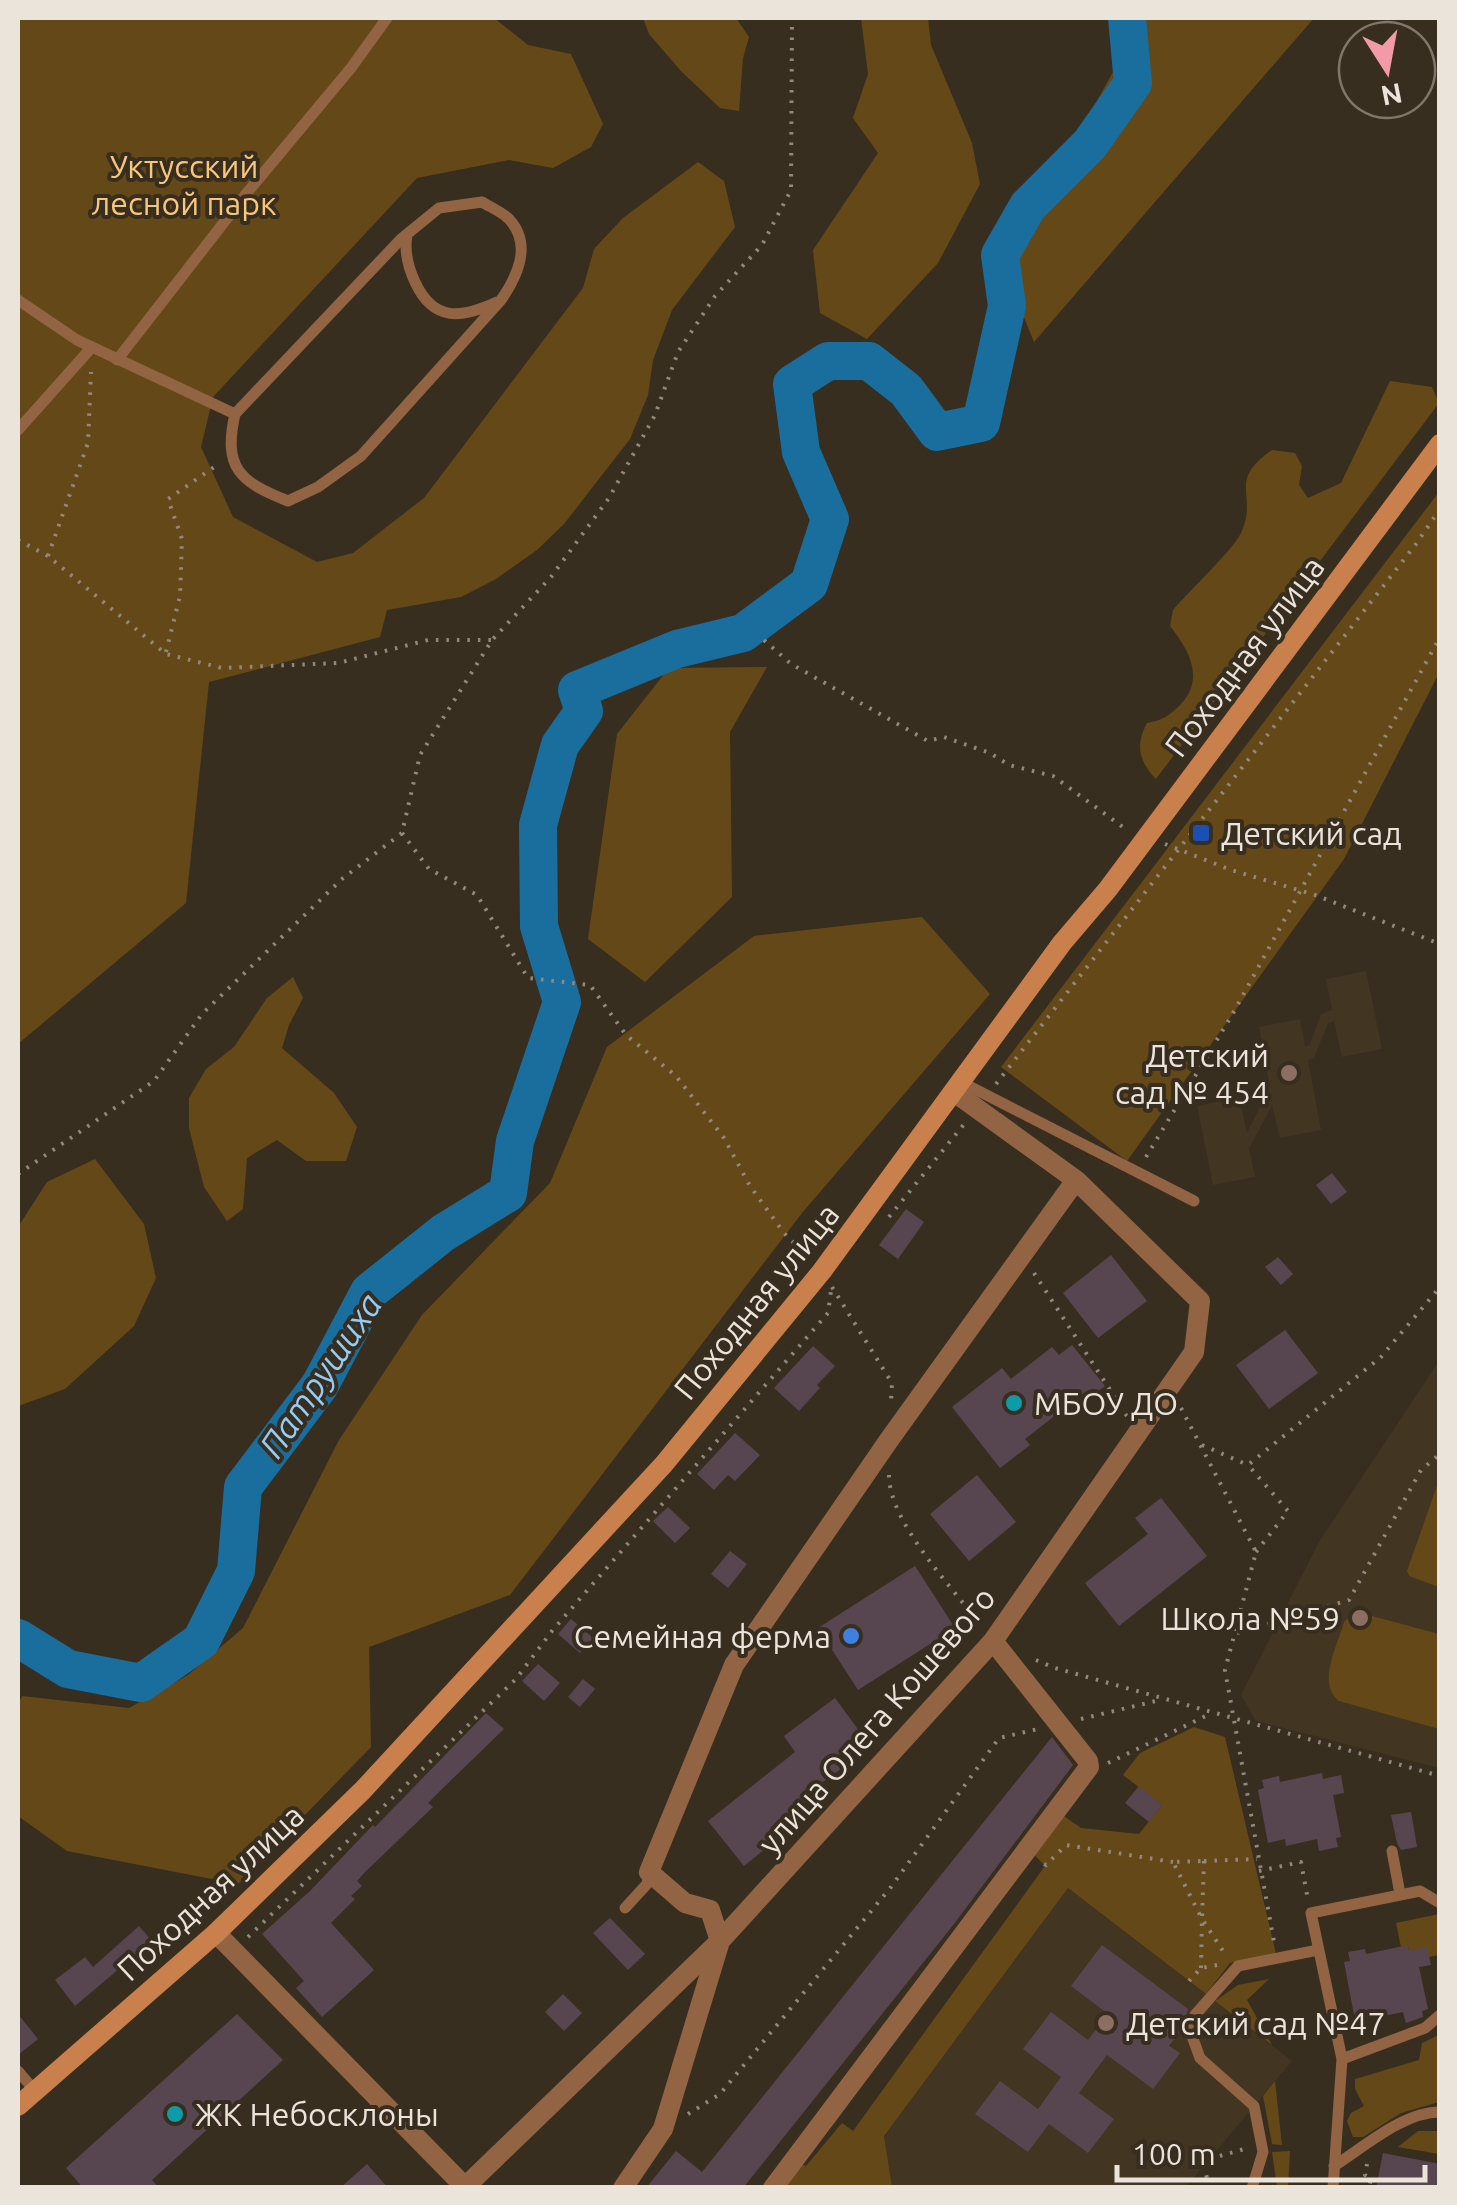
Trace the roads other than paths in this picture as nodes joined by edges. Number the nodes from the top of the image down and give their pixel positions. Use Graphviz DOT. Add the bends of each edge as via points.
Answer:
graph roads {
  1 [pos="387,18"];
  2 [pos="407,235"];
  3 [pos="18,300"];
  4 [pos="501,300"];
  5 [pos="92,348"];
  6 [pos="118,360"];
  7 [pos="235,414"];
  8 [pos="18,430"];
  9 [pos="1440,444"];
  10 [pos="957,1087"];
  11 [pos="1076,1180"];
  12 [pos="1194,1201"];
  13 [pos="993,1640"];
  14 [pos="1392,1851"];
  15 [pos="649,1872"];
  16 [pos="1400,1894"];
  17 [pos="1440,1902"];
  18 [pos="625,1908"];
  19 [pos="216,1933"];
  20 [pos="720,1941"];
  21 [pos="1318,1950"];
  22 [pos="1440,2015"];
  23 [pos="1342,2058"];
  24 [pos="18,2070"];
  25 [pos="35,2091"];
  26 [pos="18,2106"];
  27 [pos="1440,2112"];
  28 [pos="1334,2166"];
  29 [pos="465,2187"];
  30 [pos="623,2188"];
  31 [pos="773,2188"];
  32 [pos="1252,2188"];
  33 [pos="1333,2188"];
  1 -- 6 [label="lane"];
  2 -- 4 [label="lane" via="408,267 430,307 452,315"];
  2 -- 4 [label="lane" via="439,208 482,202 510,220 522,248 518,276"];
  2 -- 7 [label="lane"];
  3 -- 5 [label="lane"];
  4 -- 7 [label="lane" via="361,456 288,501 256,488 238,470 228,444"];
  5 -- 6 [label="lane"];
  5 -- 8 [label="lane"];
  6 -- 7 [label="lane"];
  9 -- 10 [label="main road, Походная улица"];
  10 -- 11 [label="street, улица Олега Кошевого"];
  10 -- 12 [label="lane"];
  10 -- 19 [label="main road, Походная улица" via="822,1271 664,1464 363,1790"];
  11 -- 13 [label="street, улица Олега Кошевого" via="1200,1300 1194,1352"];
  11 -- 15 [label="street" via="734,1665"];
  13 -- 20 [label="street, улица Олега Кошевого"];
  13 -- 31 [label="street" via="1089,1766"];
  14 -- 16 [label="lane"];
  15 -- 18 [label="lane"];
  15 -- 20 [label="street" via="685,1903 710,1910"];
  16 -- 17 [label="lane" via="1420,1891"];
  16 -- 21 [label="lane" via="1311,1913"];
  19 -- 25 [label="main road, Походная улица"];
  19 -- 29 [label="street"];
  20 -- 29 [label="street, улица Олега Кошевого"];
  20 -- 30 [label="street" via="663,2130"];
  21 -- 23 [label="lane"];
  21 -- 32 [label="lane" via="1238,1966 1192,2026 1200,2058 1253,2103 1263,2152"];
  22 -- 23 [label="lane" via="1425,2028"];
  23 -- 28 [label="lane"];
  24 -- 25 [label="lane"];
  25 -- 26 [label="main road, Походная улица"];
  27 -- 28 [label="lane" via="1411,2118"];
  28 -- 33 [label="lane"];
}
